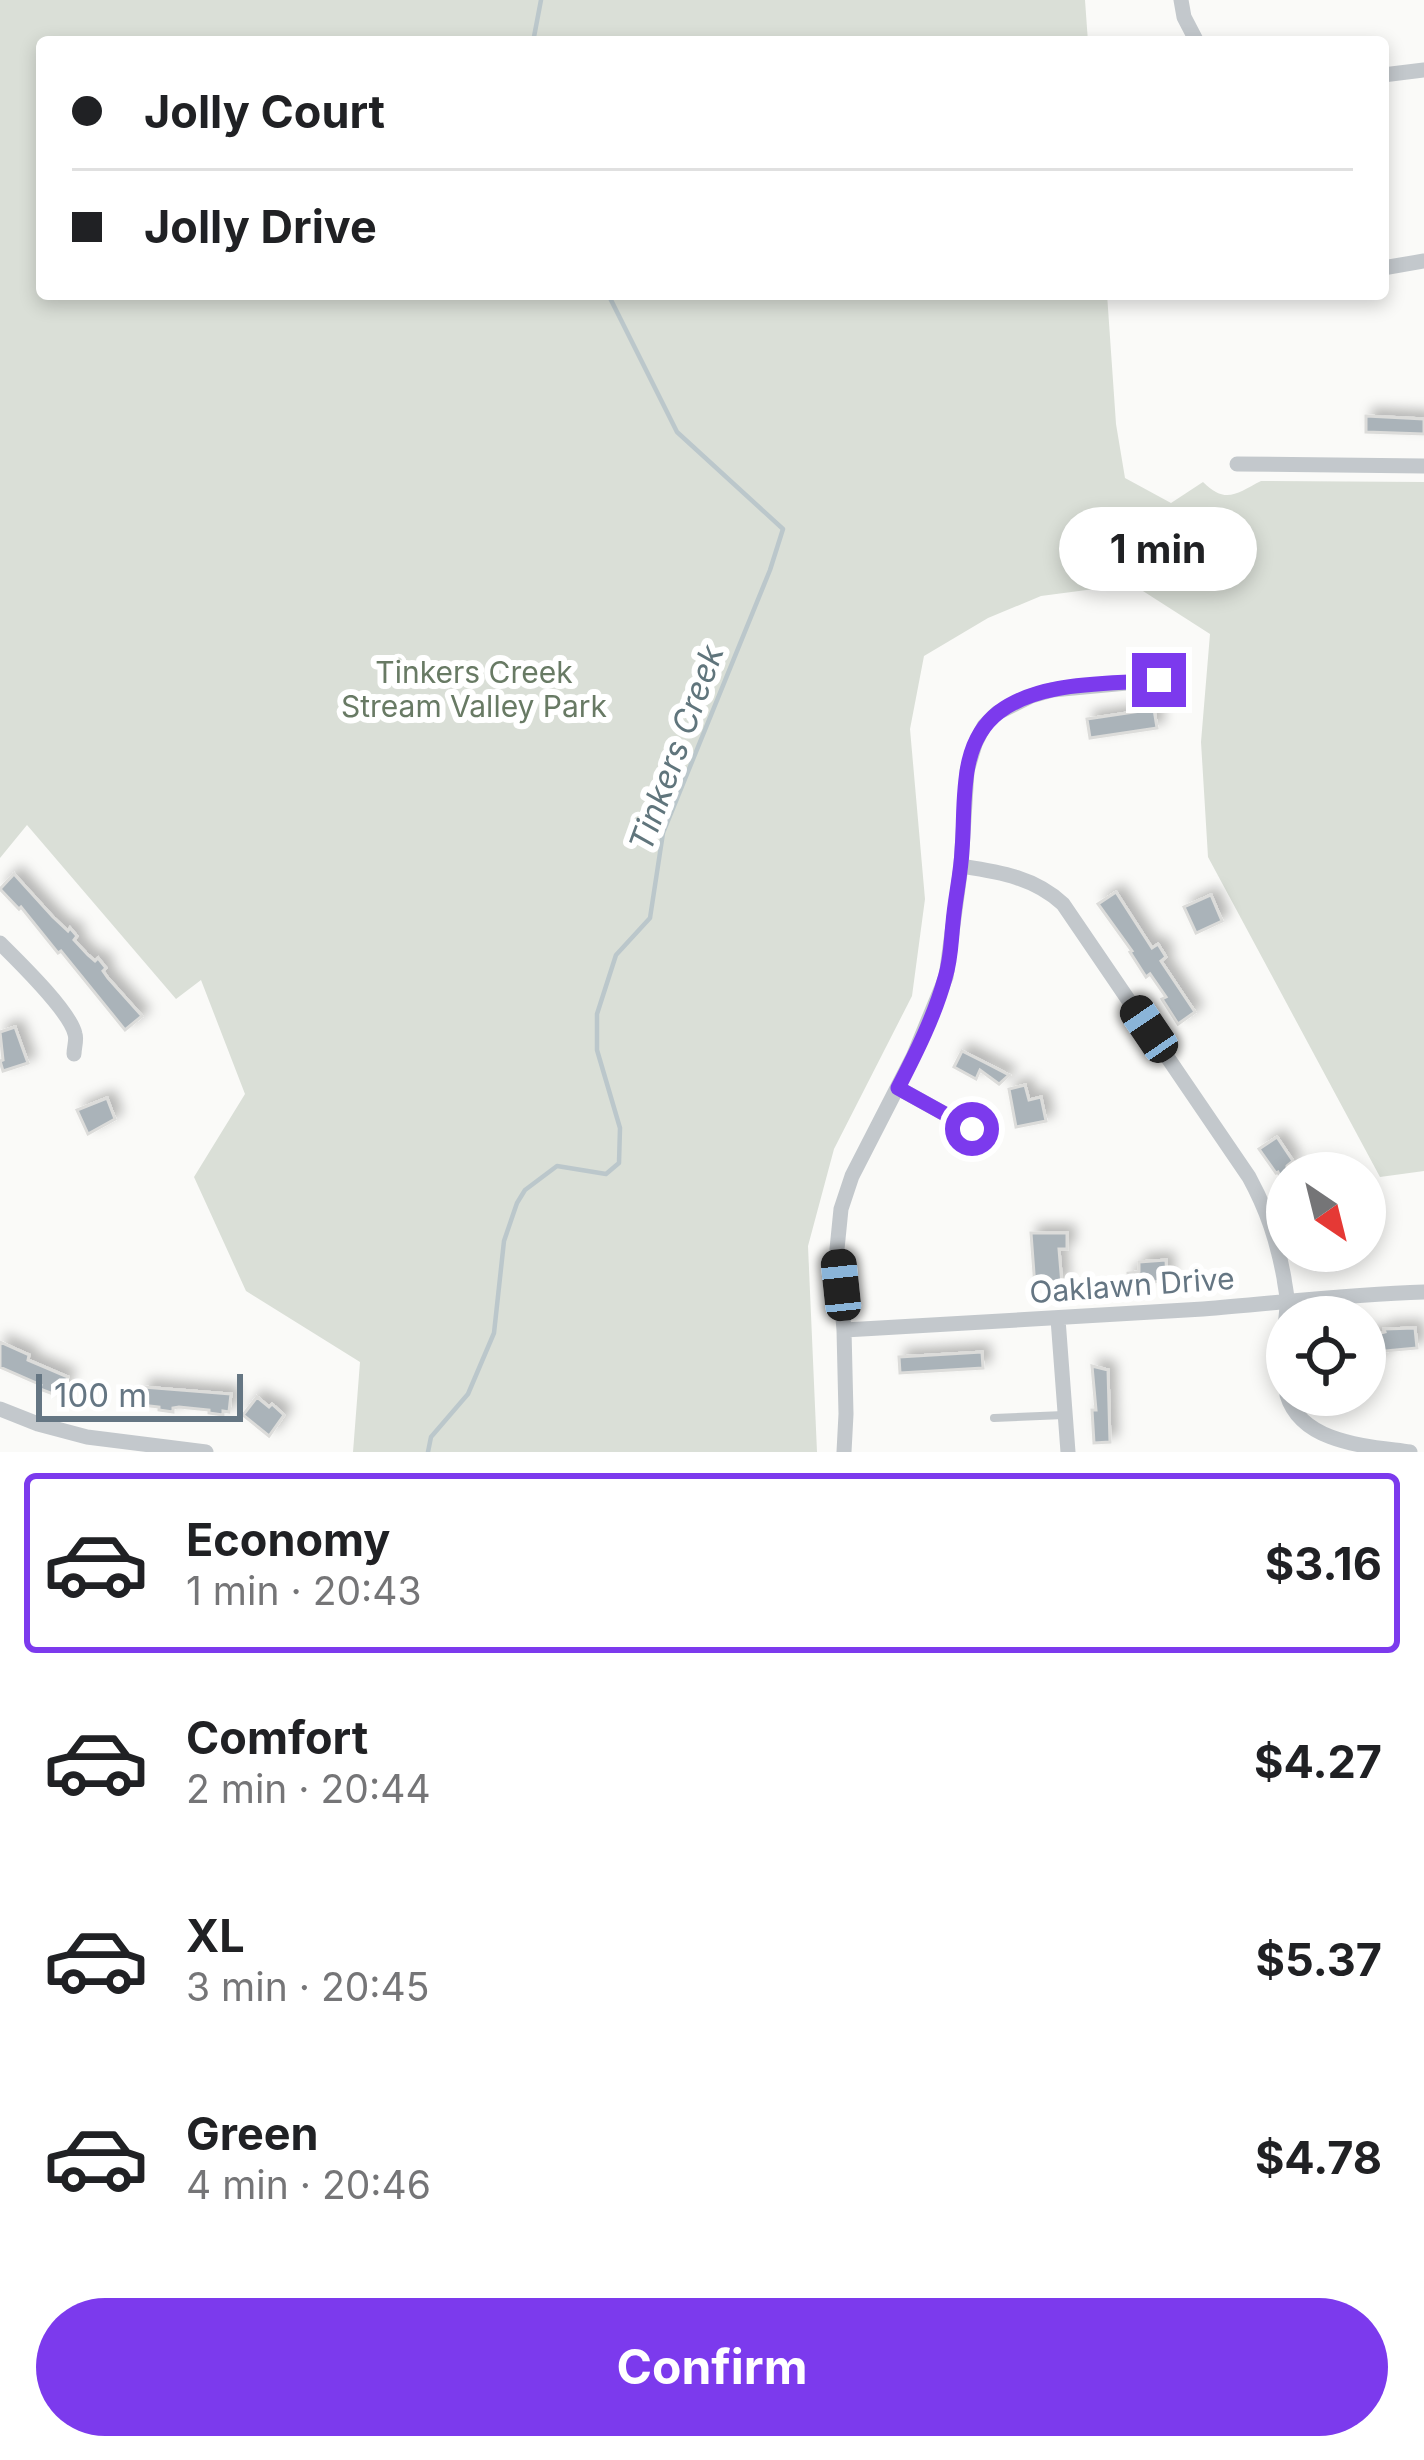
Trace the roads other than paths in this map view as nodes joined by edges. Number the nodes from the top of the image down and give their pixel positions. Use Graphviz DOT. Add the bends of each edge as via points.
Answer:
graph roads {
  1 [pos="1181,0"];
  2 [pos="1194,36"];
  3 [pos="1424,70"];
  4 [pos="1389,74"];
  5 [pos="1424,261"];
  6 [pos="1389,267"];
  7 [pos="1237,464"];
  8 [pos="1424,466"];
  9 [pos="1159,680"];
  10 [pos="961,866"];
  11 [pos="0,943"];
  12 [pos="74,1054"];
  13 [pos="898,1088"];
  14 [pos="972,1129"];
  15 [pos="1424,1292"];
  16 [pos="1287,1296"];
  17 [pos="1344,1296"];
  18 [pos="1266,1305"];
  19 [pos="1058,1319"];
  20 [pos="844,1330"];
  21 [pos="0,1409"];
  22 [pos="1065,1415"];
  23 [pos="1300,1416"];
  24 [pos="994,1418"];
  25 [pos="206,1452"];
  26 [pos="844,1452"];
  27 [pos="1068,1452"];
  28 [pos="1410,1452"];
  1 -- 2 [label="street"];
  3 -- 4 [label="street"];
  5 -- 6 [label="street"];
  7 -- 8 [label="street"];
  9 -- 10 [label="street" via="1052,690 997,713 967,771"];
  10 -- 13 [label="street" via="946,977"];
  10 -- 16 [label="street" via="1025,880 1073,917 1249,1177 1276,1235"];
  11 -- 12 [label="street" via="65,1016"];
  13 -- 14 [label="street"];
  13 -- 20 [label="street" via="841,1209"];
  15 -- 17 [label="street, Oaklawn Drive"];
  18 -- 19 [label="street, Oaklawn Drive"];
  19 -- 20 [label="street, Oaklawn Drive"];
  19 -- 22 [label="street"];
  20 -- 26 [label="street"];
  21 -- 25 [label="street" via="87,1436"];
  22 -- 24 [label="lane"];
  22 -- 27 [label="street"];
  23 -- 28 [label="street" via="1342,1441"];
}
